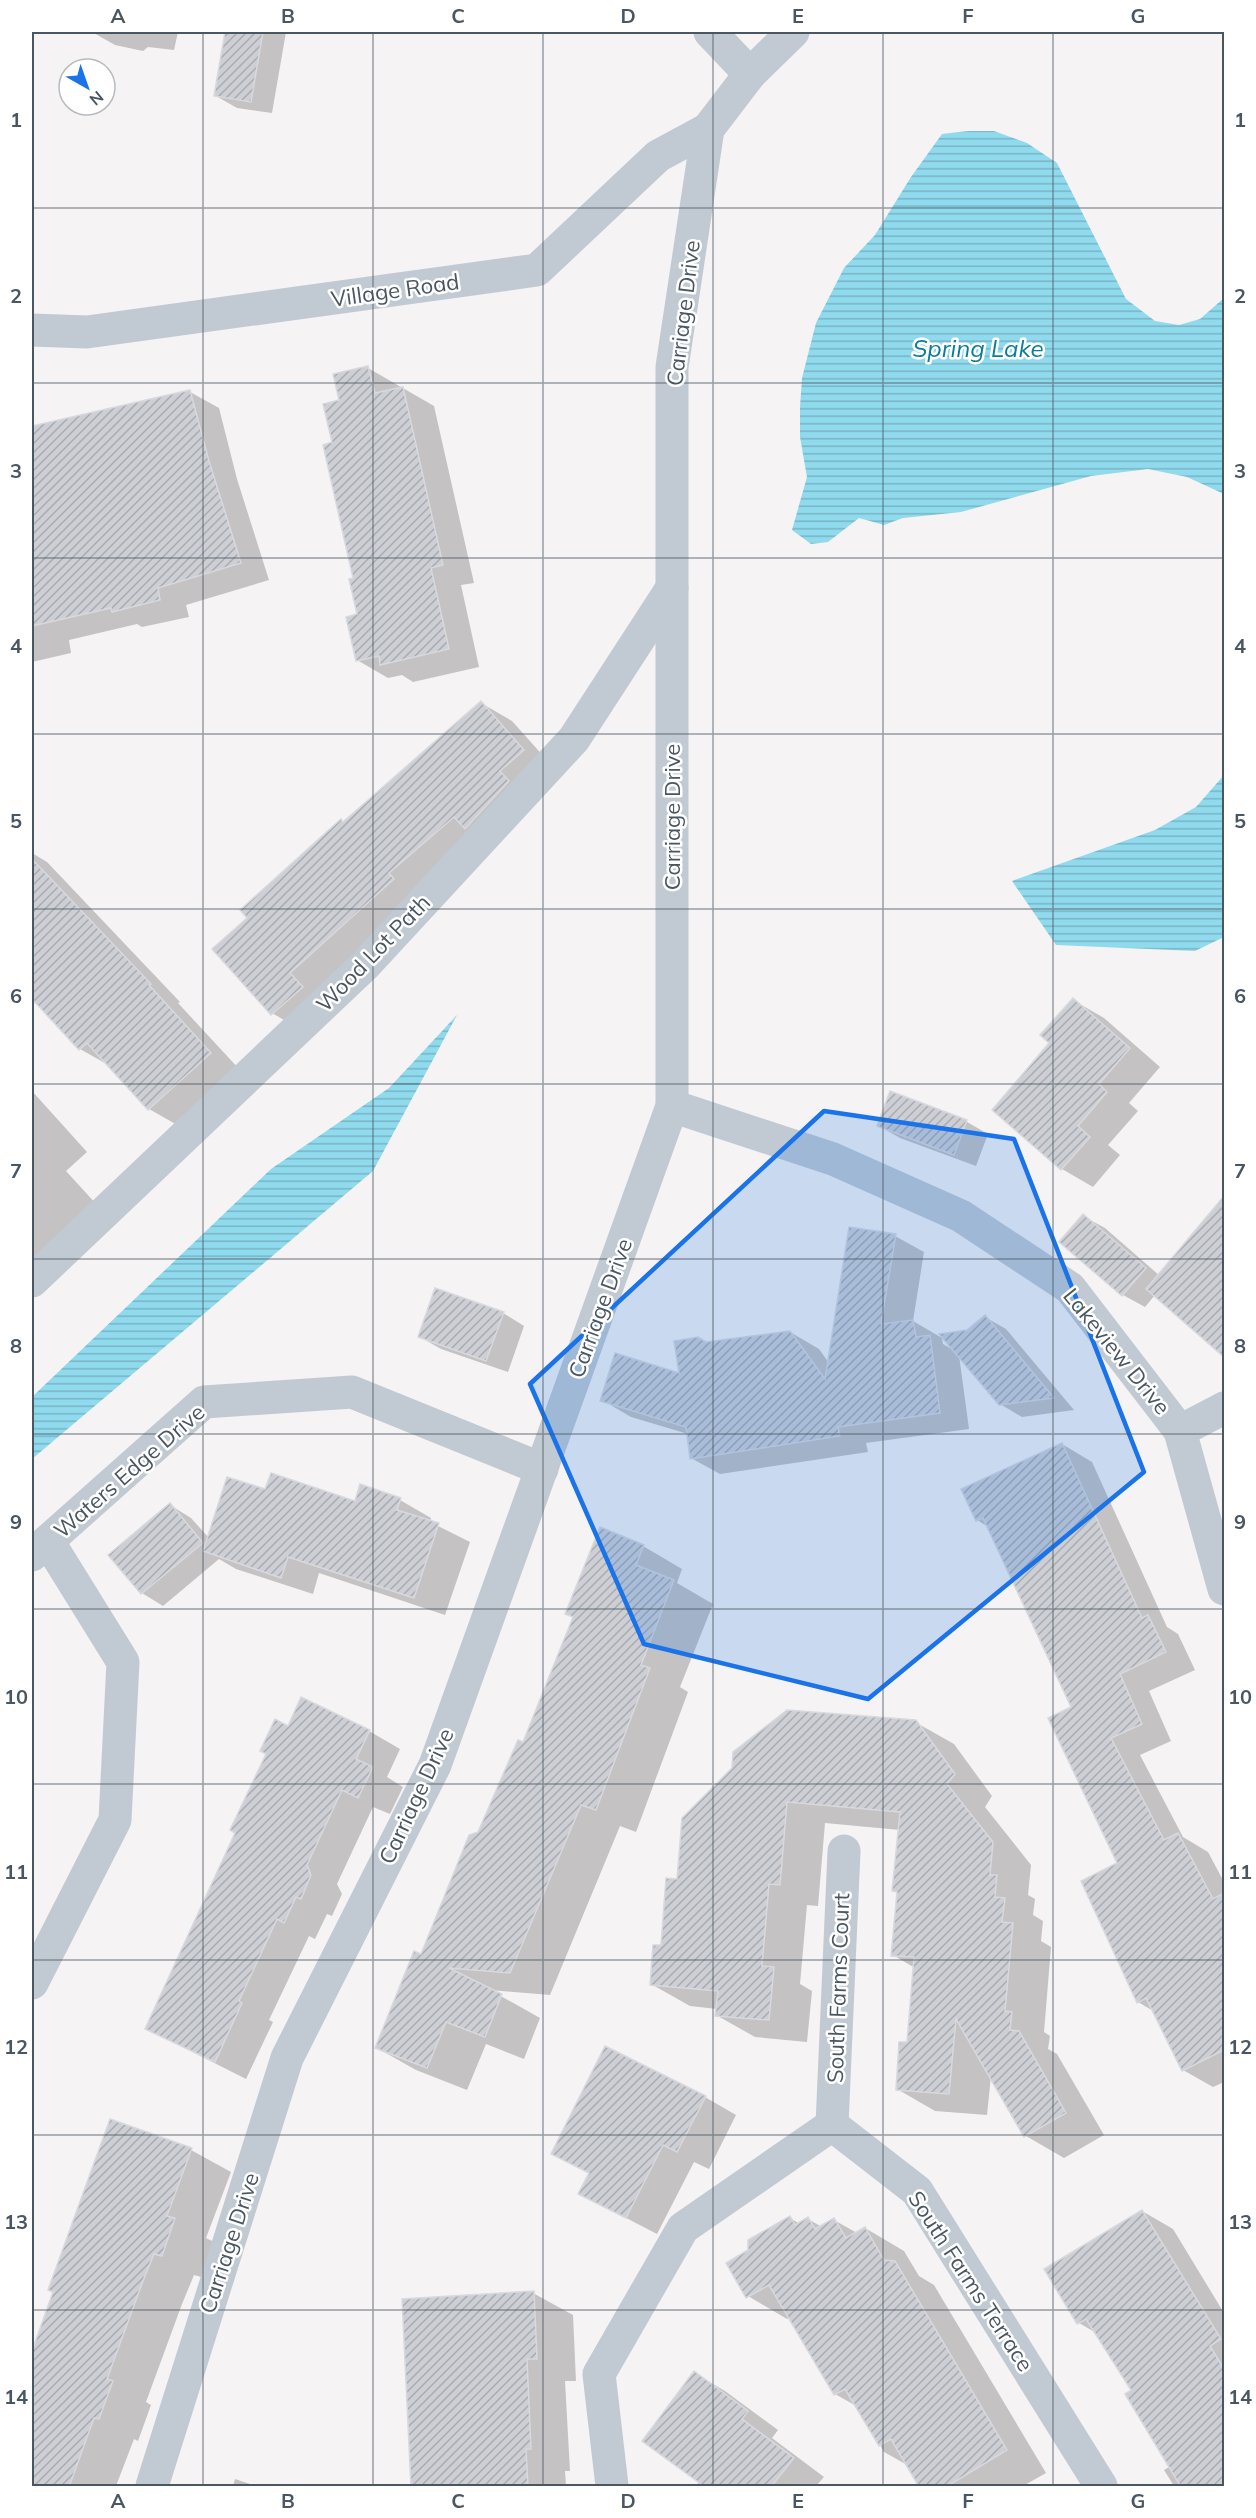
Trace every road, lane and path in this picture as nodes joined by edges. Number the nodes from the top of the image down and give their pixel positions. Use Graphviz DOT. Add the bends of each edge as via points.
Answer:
graph roads {
  1 [pos="710,32"];
  2 [pos="793,32"];
  3 [pos="750,74"];
  4 [pos="708,129"];
  5 [pos="32,330"];
  6 [pos="672,588"];
  7 [pos="672,1106"];
  8 [pos="32,1281"];
  9 [pos="1224,1408"];
  10 [pos="1180,1431"];
  11 [pos="542,1468"];
  12 [pos="40,1548"];
  13 [pos="1224,1588"];
  14 [pos="844,1851"];
  15 [pos="32,1983"];
  16 [pos="832,2126"];
  17 [pos="152,2487"];
  18 [pos="612,2487"];
  19 [pos="1101,2487"];
  1 -- 3 [label="street"];
  2 -- 3 [label="street, Carriage Drive"];
  3 -- 4 [label="street, Carriage Drive"];
  4 -- 5 [label="street, Village Road" via="658,156 537,270 87,332"];
  4 -- 6 [label="street, Carriage Drive" via="672,367"];
  6 -- 7 [label="street, Carriage Drive"];
  6 -- 8 [label="street, Wood Lot Path" via="574,739 526,791 365,965"];
  7 -- 10 [label="street, Lakeview Drive" via="833,1159 961,1216 1070,1288"];
  7 -- 11 [label="street, Carriage Drive"];
  9 -- 10 [label="street"];
  10 -- 13 [label="street, Lakeview Drive"];
  11 -- 12 [label="street, Waters Edge Drive" via="352,1392 204,1402"];
  11 -- 17 [label="street, Carriage Drive" via="435,1765 287,2058"];
  12 -- 15 [label="street" via="123,1662 115,1820"];
  14 -- 16 [label="street, South Farms Court"];
  16 -- 18 [label="street" via="683,2228 599,2374"];
  16 -- 19 [label="street, South Farms Terrace" via="917,2191"];
}
